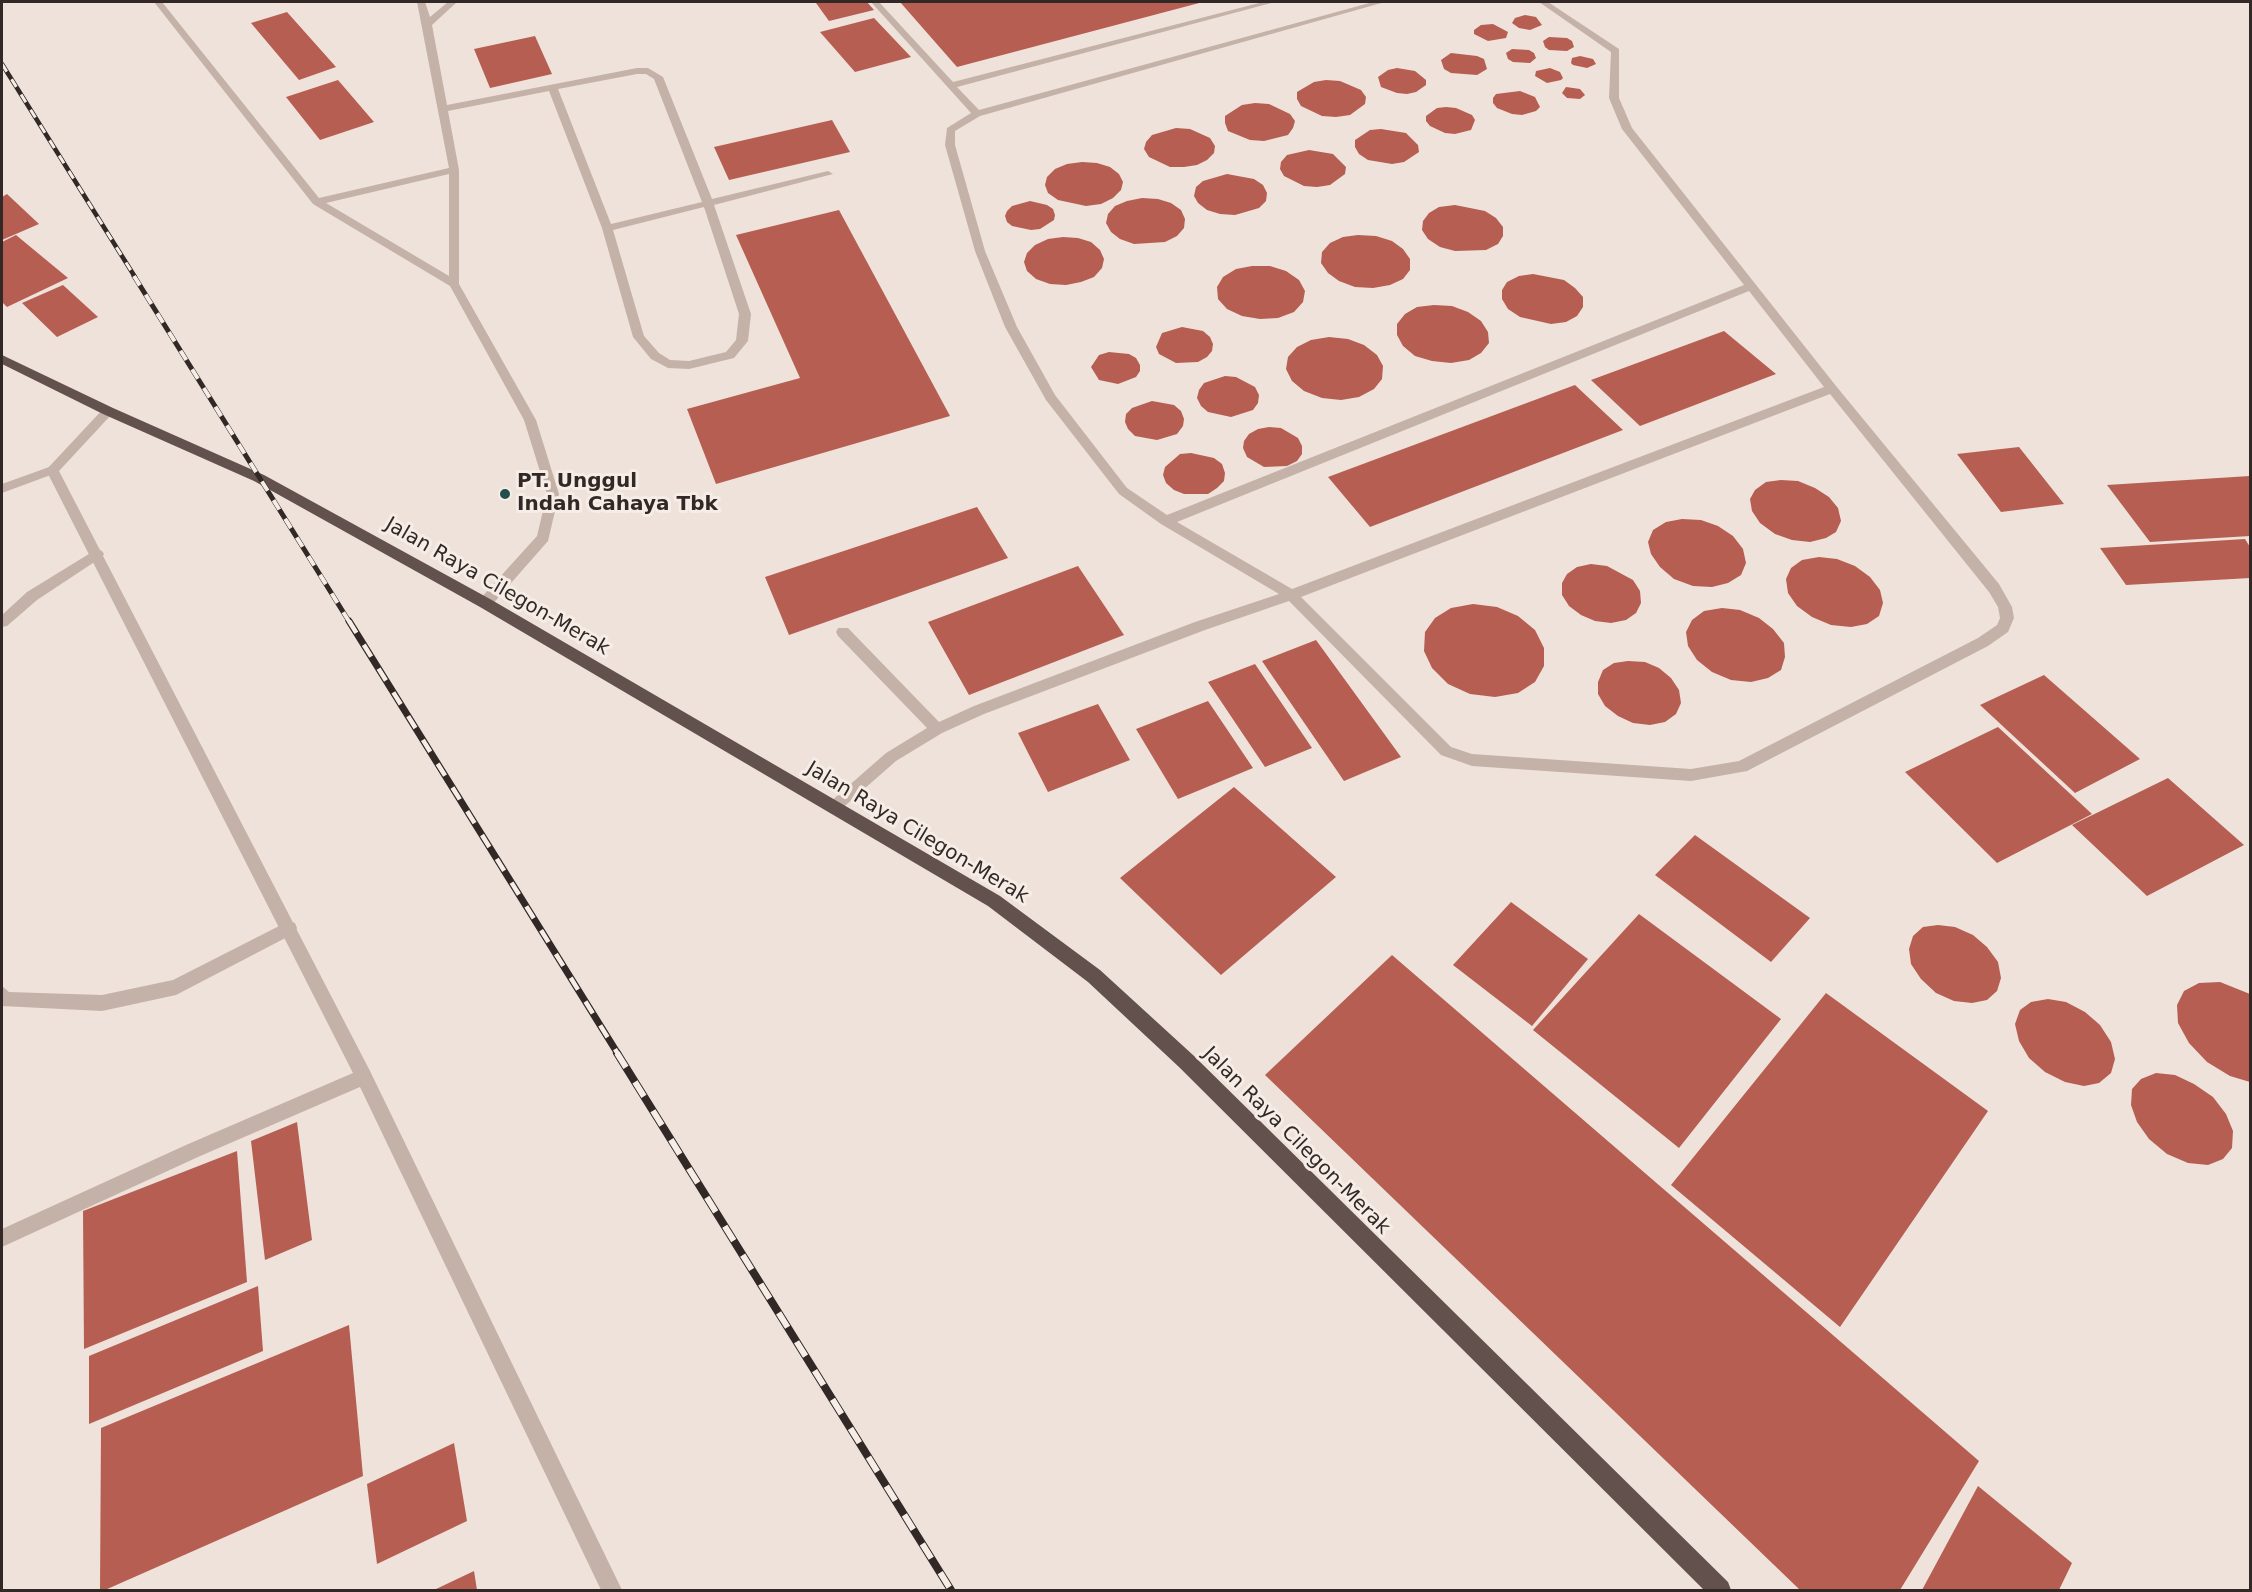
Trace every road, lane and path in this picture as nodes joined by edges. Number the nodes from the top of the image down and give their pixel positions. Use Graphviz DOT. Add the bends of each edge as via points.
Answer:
graph roads {
  1 [pos="158,2"];
  2 [pos="421,2"];
  3 [pos="453,2"];
  4 [pos="875,2"];
  5 [pos="1271,2"];
  6 [pos="1381,2"];
  7 [pos="1543,2"];
  8 [pos="427,24"];
  9 [pos="951,86"];
  10 [pos="553,89"];
  11 [pos="443,109"];
  12 [pos="977,114"];
  13 [pos="454,170"];
  14 [pos="828,174"];
  15 [pos="317,202"];
  16 [pos="708,203"];
  17 [pos="607,228"];
  18 [pos="454,284"];
  19 [pos="1752,286"];
  20 [pos="2,359"];
  21 [pos="1832,389"];
  22 [pos="108,411"];
  23 [pos="52,470"];
  24 [pos="2,489"];
  25 [pos="1166,521"];
  26 [pos="97,554"];
  27 [pos="1291,596"];
  28 [pos="485,603"];
  29 [pos="2,622"];
  30 [pos="843,632"];
  31 [pos="937,729"];
  32 [pos="834,807"];
  33 [pos="289,928"];
  34 [pos="2,994"];
  35 [pos="364,1077"];
  36 [pos="2,1238"];
  37 [pos="612,1590"];
  38 [pos="1720,1590"];
  1 -- 15 [label="street"];
  2 -- 8 [label="street"];
  3 -- 8 [label="street"];
  4 -- 9 [label="street"];
  5 -- 9 [label="street"];
  6 -- 12 [label="street"];
  7 -- 19 [label="street" via="1616,51 1614,98 1628,129"];
  8 -- 11 [label="street"];
  9 -- 12 [label="street"];
  10 -- 11 [label="street"];
  10 -- 16 [label="street" via="637,71 648,71 658,77"];
  10 -- 17 [label="street"];
  11 -- 13 [label="street"];
  12 -- 25 [label="street" via="950,130 950,145 980,251 1011,327 1050,397 1123,492"];
  13 -- 15 [label="street"];
  13 -- 18 [label="street"];
  14 -- 16 [label="street"];
  15 -- 18 [label="street"];
  16 -- 17 [label="street"];
  16 -- 17 [label="street" via="745,314 742,340 730,355 708,362 668,364 655,356 639,337"];
  18 -- 28 [label="street" via="530,420 553,494 543,538"];
  19 -- 21 [label="street"];
  19 -- 25 [label="street"];
  20 -- 22 [label="highway, Jalan Raya Cilegon-Merak"];
  21 -- 27 [label="street"];
  21 -- 27 [label="street" via="1994,588 2007,618 2003,628 1983,642 1742,767 1691,775 1472,760 1446,751"];
  22 -- 23 [label="street"];
  22 -- 28 [label="highway, Jalan Raya Cilegon-Merak" via="259,478"];
  23 -- 24 [label="street"];
  23 -- 26 [label="street"];
  25 -- 27 [label="street"];
  26 -- 29 [label="street" via="32,596"];
  26 -- 33 [label="street"];
  27 -- 31 [label="street" via="1200,626"];
  28 -- 32 [label="highway, Jalan Raya Cilegon-Merak"];
  30 -- 31 [label="street"];
  31 -- 32 [label="street" via="891,757"];
  32 -- 38 [label="highway, Jalan Raya Cilegon-Merak" via="994,901 1094,976 1186,1061"];
  33 -- 34 [label="street" via="176,987 102,1003 3,999"];
  33 -- 35 [label="street"];
  35 -- 36 [label="street"];
  35 -- 37 [label="street"];
}
